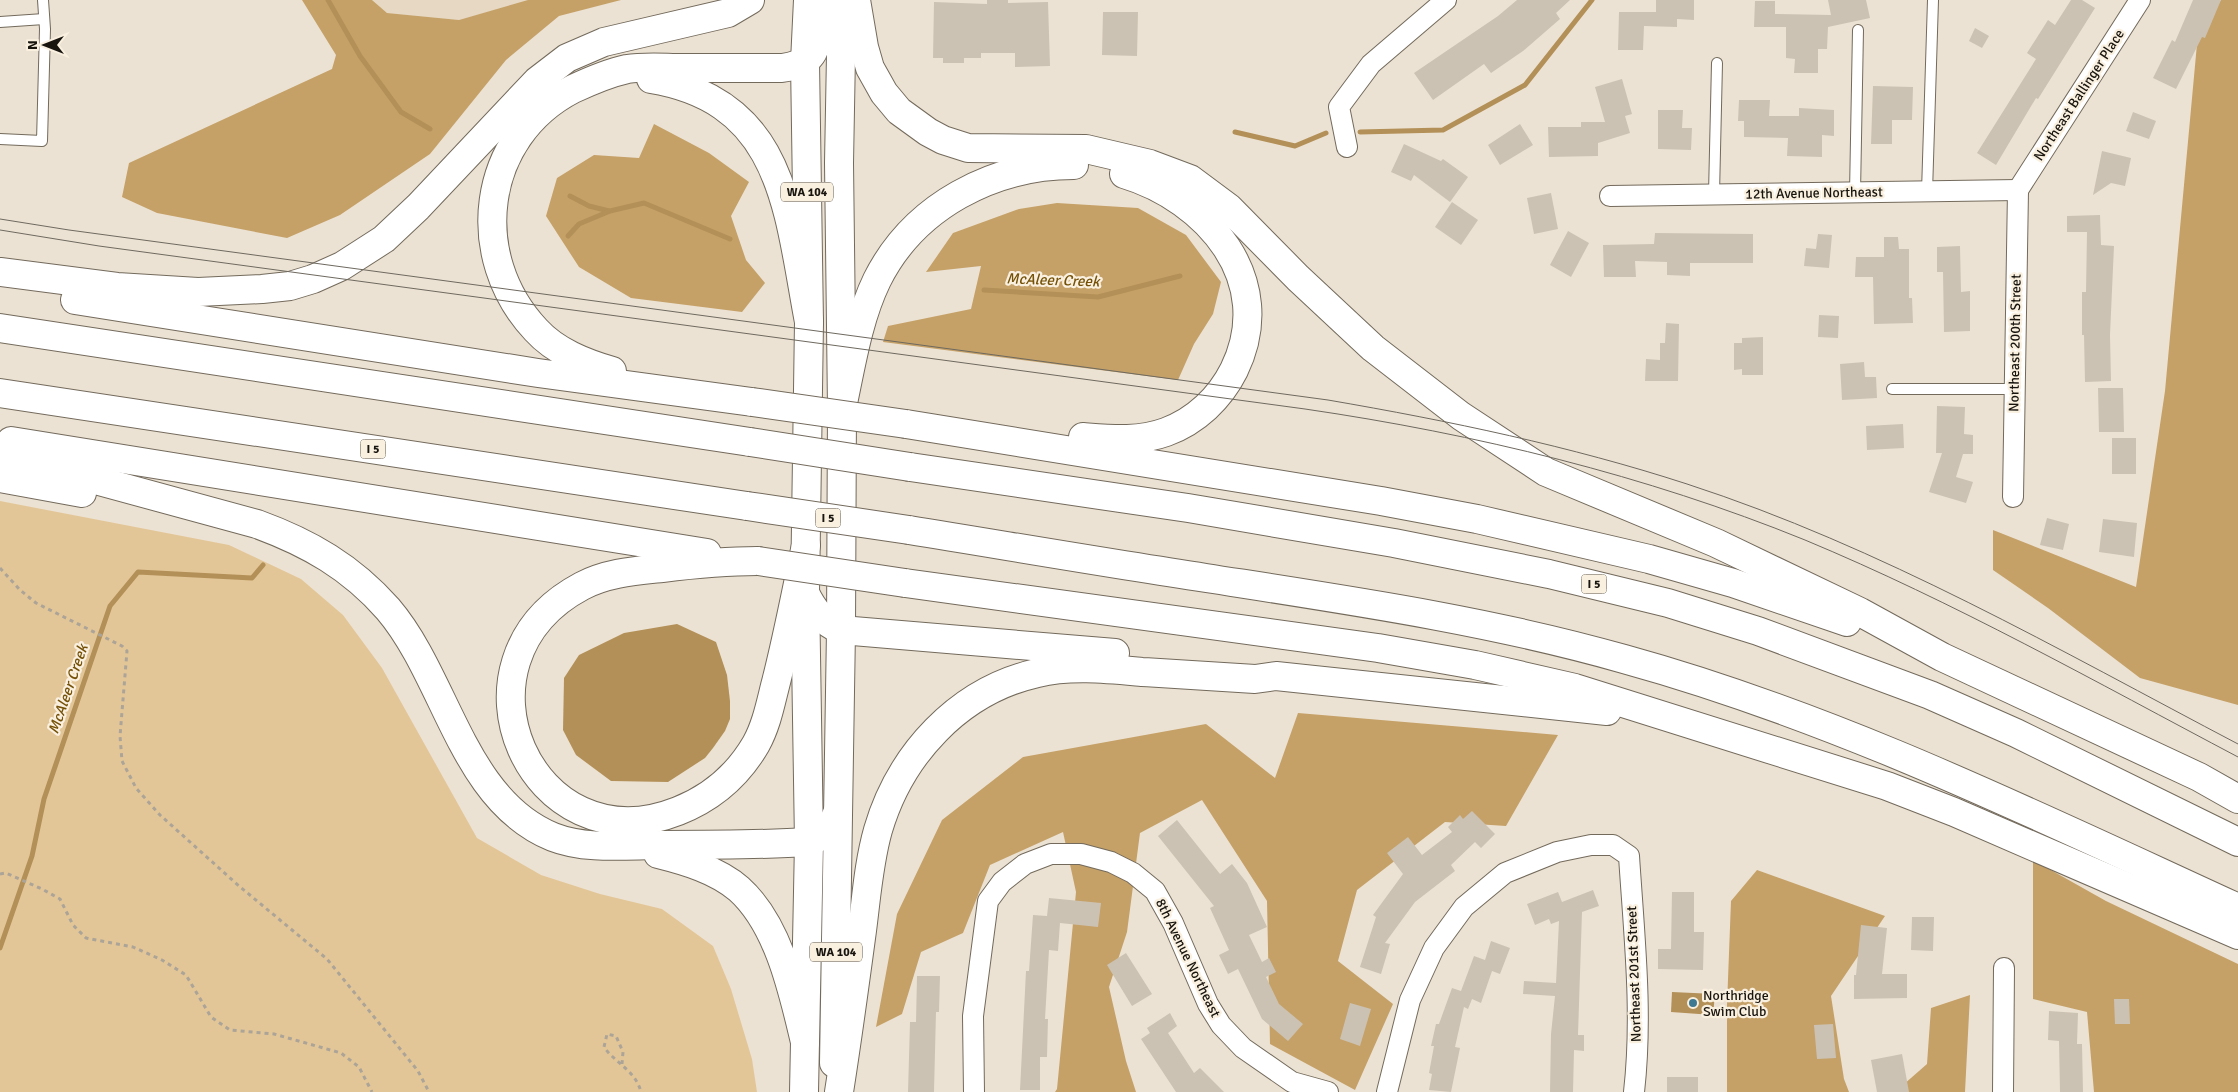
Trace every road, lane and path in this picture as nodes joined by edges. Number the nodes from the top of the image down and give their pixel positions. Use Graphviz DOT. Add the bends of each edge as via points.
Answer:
graph roads {
  1 [pos="43,0"];
  2 [pos="750,0"];
  3 [pos="808,0"];
  4 [pos="826,0"];
  5 [pos="842,0"];
  6 [pos="856,0"];
  7 [pos="1446,0"];
  8 [pos="1933,0"];
  9 [pos="2140,0"];
  10 [pos="44,19"];
  11 [pos="0,22"];
  12 [pos="1858,30"];
  13 [pos="805,62"];
  14 [pos="1717,62"];
  15 [pos="573,89"];
  16 [pos="0,139"];
  17 [pos="1347,146"];
  18 [pos="839,163"];
  19 [pos="2018,190"];
  20 [pos="1927,192"];
  21 [pos="1855,193"];
  22 [pos="1714,194"];
  23 [pos="1610,196"];
  24 [pos="0,272"];
  25 [pos="0,286"];
  26 [pos="809,322"];
  27 [pos="0,324"];
  28 [pos="0,328"];
  29 [pos="46,335"];
  30 [pos="1892,389"];
  31 [pos="2015,389"];
  32 [pos="683,392"];
  33 [pos="0,393"];
  34 [pos="842,408"];
  35 [pos="934,428"];
  36 [pos="0,439"];
  37 [pos="0,454"];
  38 [pos="0,478"];
  39 [pos="2013,497"];
  40 [pos="257,524"];
  41 [pos="806,545"];
  42 [pos="758,561"];
  43 [pos="0,568"];
  44 [pos="805,593"];
  45 [pos="841,630"];
  46 [pos="1942,657"];
  47 [pos="1276,676"];
  48 [pos="1714,731"];
  49 [pos="2238,799"];
  50 [pos="838,811"];
  51 [pos="809,842"];
  52 [pos="2238,842"];
  53 [pos="620,845"];
  54 [pos="0,874"];
  55 [pos="2238,908"];
  56 [pos="2238,935"];
  57 [pos="2004,968"];
  58 [pos="805,1042"];
  59 [pos="622,1064"];
  60 [pos="372,1092"];
  61 [pos="429,1092"];
  62 [pos="641,1092"];
  63 [pos="804,1092"];
  64 [pos="834,1092"];
  65 [pos="839,1092"];
  66 [pos="974,1092"];
  67 [pos="1328,1092"];
  68 [pos="1387,1092"];
  69 [pos="1634,1092"];
  70 [pos="2003,1092"];
  1 -- 10 [label="lane"];
  2 -- 24 [label="main road" via="728,13 604,42 567,58 537,81 384,239 342,266 313,279 262,290 198,292 117,287"];
  3 -- 13 [label="main road, WA 104"];
  4 -- 13 [label="main road" via="818,10 817,43"];
  4 -- 18 [label="main road" via="830,11 829,109"];
  5 -- 18 [label="main road, WA 104"];
  6 -- 46 [label="main road" via="870,68 899,111 928,132 958,146 974,148 1086,149 1150,164 1190,179 1229,208 1373,348 1461,416 1546,472 1716,543 1860,612"];
  7 -- 17 [label="street" via="1371,64 1339,106"];
  8 -- 20 [label="lane"];
  9 -- 19 [label="street, Northeast Ballinger Place"];
  10 -- 11 [label="lane"];
  10 -- 16 [label="lane" via="42,141"];
  12 -- 21 [label="lane"];
  13 -- 15 [label="main road" via="782,68 628,69"];
  13 -- 26 [label="main road, WA 104"];
  14 -- 22 [label="lane"];
  15 -- 26 [label="main road" via="630,78 674,82 711,98 740,120 762,146 780,184"];
  15 -- 32 [label="main road" via="547,106 527,126 510,150 498,178 492,203 491,230 502,278 517,307 537,332 568,354 596,366"];
  18 -- 34 [label="main road, WA 104"];
  19 -- 20 [label="street, 12th Avenue Northeast"];
  19 -- 31 [label="street, Northeast 200th Street"];
  20 -- 21 [label="street, 12th Avenue Northeast"];
  21 -- 22 [label="street, 12th Avenue Northeast"];
  22 -- 23 [label="street, 12th Avenue Northeast"];
  25 -- 32 [label="main road" via="65,299 528,371"];
  26 -- 41 [label="main road, WA 104"];
  27 -- 29 [label="main road"];
  28 -- 29 [label="main road, I 5"];
  29 -- 52 [label="main road, I 5, bridge" via="1188,508 1520,568 1668,603 1758,631 1930,695 2016,733"];
  30 -- 31 [label="lane"];
  31 -- 39 [label="street, Northeast 200th Street"];
  32 -- 35 [label="main road, bridge"];
  33 -- 55 [label="main road, I 5, bridge" via="909,530 1379,604 1478,624 1623,658 1770,704 1892,751"];
  34 -- 35 [label="main road" via="864,317 877,281 892,256 942,205 986,180 1056,165 1116,172 1154,185 1186,204 1217,233 1238,265 1247,306 1244,342 1238,362 1209,405 1182,424 1151,436 1127,439"];
  34 -- 45 [label="main road, WA 104"];
  35 -- 46 [label="main road" via="1381,501 1568,539 1733,583"];
  36 -- 42 [label="main road"];
  37 -- 40 [label="main road"];
  38 -- 40 [label="main road"];
  40 -- 53 [label="main road" via="323,553 353,574 388,610 418,652 469,753 510,810 555,837 579,843"];
  41 -- 42 [label="main road" via="766,719 756,744 735,773 691,806 646,819 596,816 554,793 524,756 514,730 510,705 511,682 518,654 526,636 543,614 560,598 583,585 622,572"];
  41 -- 44 [label="main road, WA 104"];
  42 -- 48 [label="main road, bridge" via="1378,648 1475,665 1575,688"];
  43 -- 61 [label="path" via="36,603 127,651 120,736 122,761 136,788 160,815 326,959 418,1070"];
  44 -- 45 [label="main road" via="821,618"];
  44 -- 51 [label="main road, WA 104"];
  45 -- 47 [label="main road" via="1256,665"];
  45 -- 50 [label="main road, WA 104"];
  46 -- 49 [label="main road" via="2199,777"];
  47 -- 48 [label="main road" via="1573,706"];
  47 -- 65 [label="main road" via="1255,679 1090,669 1037,673 996,687 935,730 900,776 877,832"];
  48 -- 56 [label="main road" via="1829,766 1954,812"];
  50 -- 51 [label="main road" via="827,832"];
  50 -- 64 [label="main road, WA 104"];
  51 -- 53 [label="main road"];
  51 -- 58 [label="main road, WA 104"];
  53 -- 58 [label="main road" via="668,856 713,873 738,888 756,907 770,931 785,971"];
  54 -- 60 [label="path" via="6,873 60,899 73,925 86,938 133,947 186,975 211,1017 230,1030 274,1034 341,1053 359,1067"];
  57 -- 70 [label="street"];
  58 -- 63 [label="main road, WA 104"];
  59 -- 59 [label="path" via="612,1059 604,1047 607,1034 616,1036 623,1052"];
  59 -- 62 [label="path" via="640,1086"];
  66 -- 67 [label="street, 8th Avenue Northeast" via="974,1016 988,901 1002,882 1025,864 1051,854 1081,854 1111,862 1134,873 1154,891 1173,923 1208,1004 1222,1025 1243,1048 1292,1082"];
  68 -- 69 [label="street, Northeast 201st Street" via="1410,1000 1434,948 1464,907 1505,873 1557,852 1591,845 1613,845 1630,856 1637,977"];
}
